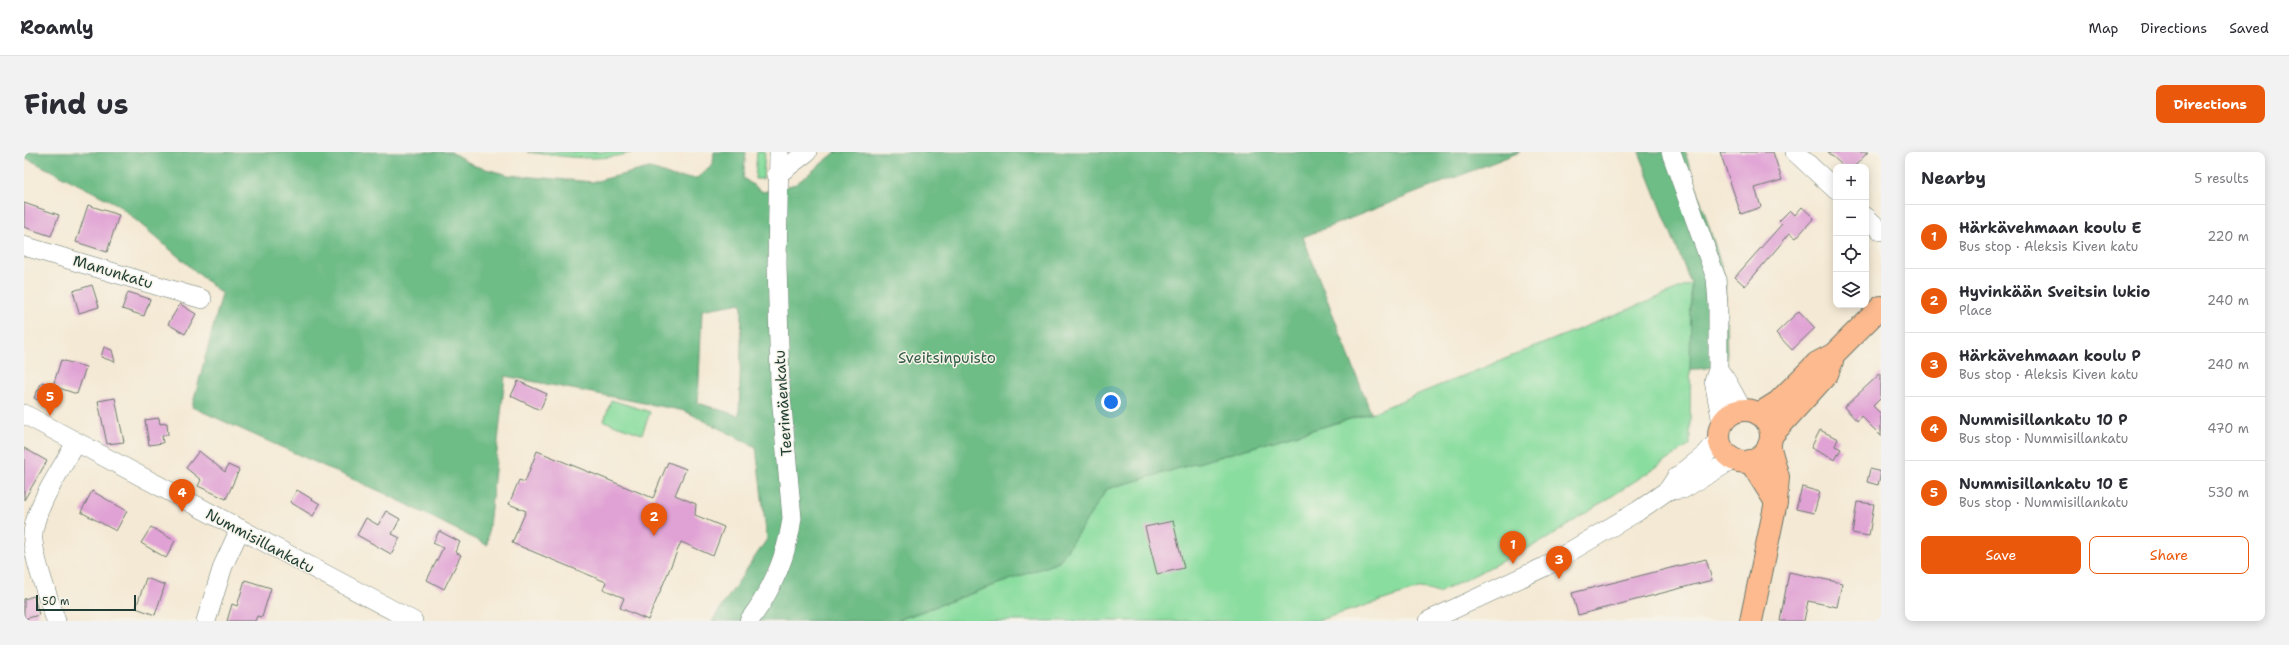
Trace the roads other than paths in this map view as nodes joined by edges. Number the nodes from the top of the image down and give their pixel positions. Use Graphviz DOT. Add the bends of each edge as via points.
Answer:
graph roads {
  1 [pos="779,152"];
  2 [pos="807,152"];
  3 [pos="1671,152"];
  4 [pos="1795,152"];
  5 [pos="777,175"];
  6 [pos="1833,187"];
  7 [pos="1869,220"];
  8 [pos="1881,231"];
  9 [pos="24,246"];
  10 [pos="202,299"];
  11 [pos="1881,307"];
  12 [pos="1834,354"];
  13 [pos="1718,370"];
  14 [pos="1751,412"];
  15 [pos="24,414"];
  16 [pos="1721,431"];
  17 [pos="1770,440"];
  18 [pos="76,443"];
  19 [pos="1742,460"];
  20 [pos="1668,490"];
  21 [pos="1776,502"];
  22 [pos="240,529"];
  23 [pos="56,621"];
  24 [pos="206,621"];
  25 [pos="412,621"];
  26 [pos="749,621"];
  27 [pos="1428,621"];
  28 [pos="1752,621"];
  1 -- 5 [label="street, Teerimäenkatu"];
  2 -- 5 [label="street"];
  3 -- 13 [label="street" via="1716,278"];
  4 -- 6 [label="street"];
  5 -- 26 [label="street, Teerimäenkatu" via="780,385 792,518 790,539 780,570"];
  7 -- 8 [label="street"];
  9 -- 10 [label="street, Manunkatu"];
  11 -- 12 [label="main road"];
  12 -- 14 [label="main road" via="1817,363 1778,402"];
  12 -- 17 [label="main road" via="1827,374"];
  13 -- 14 [label="street" via="1726,377 1734,396"];
  13 -- 16 [label="street" via="1714,381"];
  14 -- 16 [label="main road" via="1735,412"];
  14 -- 17 [label="main road" via="1766,421"];
  15 -- 18 [label="street, Nummisillankatu"];
  16 -- 19 [label="main road" via="1727,454"];
  16 -- 20 [label="street" via="1705,455 1676,478"];
  17 -- 19 [label="main road" via="1765,453 1758,458"];
  17 -- 21 [label="main road" via="1778,477"];
  18 -- 22 [label="street, Nummisillankatu"];
  18 -- 23 [label="street" via="45,499 35,524 33,540"];
  19 -- 20 [label="street" via="1683,488"];
  19 -- 21 [label="main road"];
  20 -- 27 [label="street" via="1544,567"];
  21 -- 28 [label="main road"];
  22 -- 24 [label="street" via="222,566"];
  22 -- 25 [label="street, Nummisillankatu"];
}
